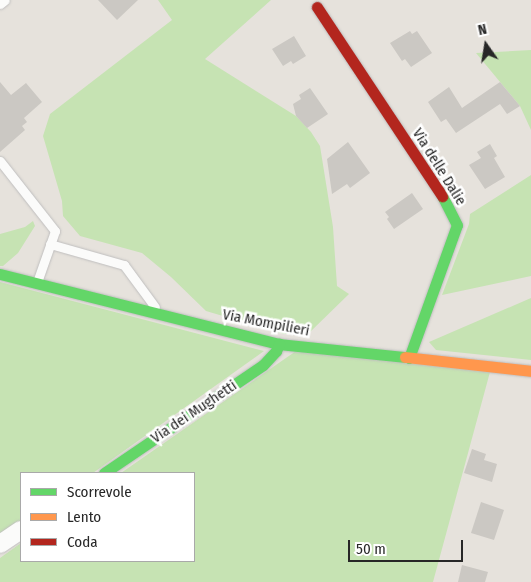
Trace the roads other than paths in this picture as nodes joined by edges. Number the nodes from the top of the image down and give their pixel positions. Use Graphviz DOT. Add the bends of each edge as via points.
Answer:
graph roads {
  1 [pos="5,0"];
  2 [pos="0,4"];
  3 [pos="317,7"];
  4 [pos="0,161"];
  5 [pos="50,244"];
  6 [pos="0,274"];
  7 [pos="36,283"];
  8 [pos="162,315"];
  9 [pos="279,344"];
  10 [pos="408,358"];
  11 [pos="531,371"];
  12 [pos="105,472"];
  13 [pos="20,531"];
  14 [pos="0,544"];
  1 -- 2 [label="lane"];
  3 -- 10 [label="street, Via delle Dalie" via="448,205 457,225"];
  4 -- 5 [label="lane" via="54,231"];
  5 -- 7 [label="lane"];
  5 -- 8 [label="lane" via="124,265"];
  6 -- 7 [label="street, Via Mompilieri"];
  7 -- 8 [label="street, Via Mompilieri"];
  8 -- 9 [label="street, Via Mompilieri"];
  9 -- 10 [label="street, Via Mompilieri"];
  9 -- 12 [label="street, Via dei Mughetti" via="263,365"];
  10 -- 11 [label="street, Via Mompilieri"];
  13 -- 14 [label="street"];
}
